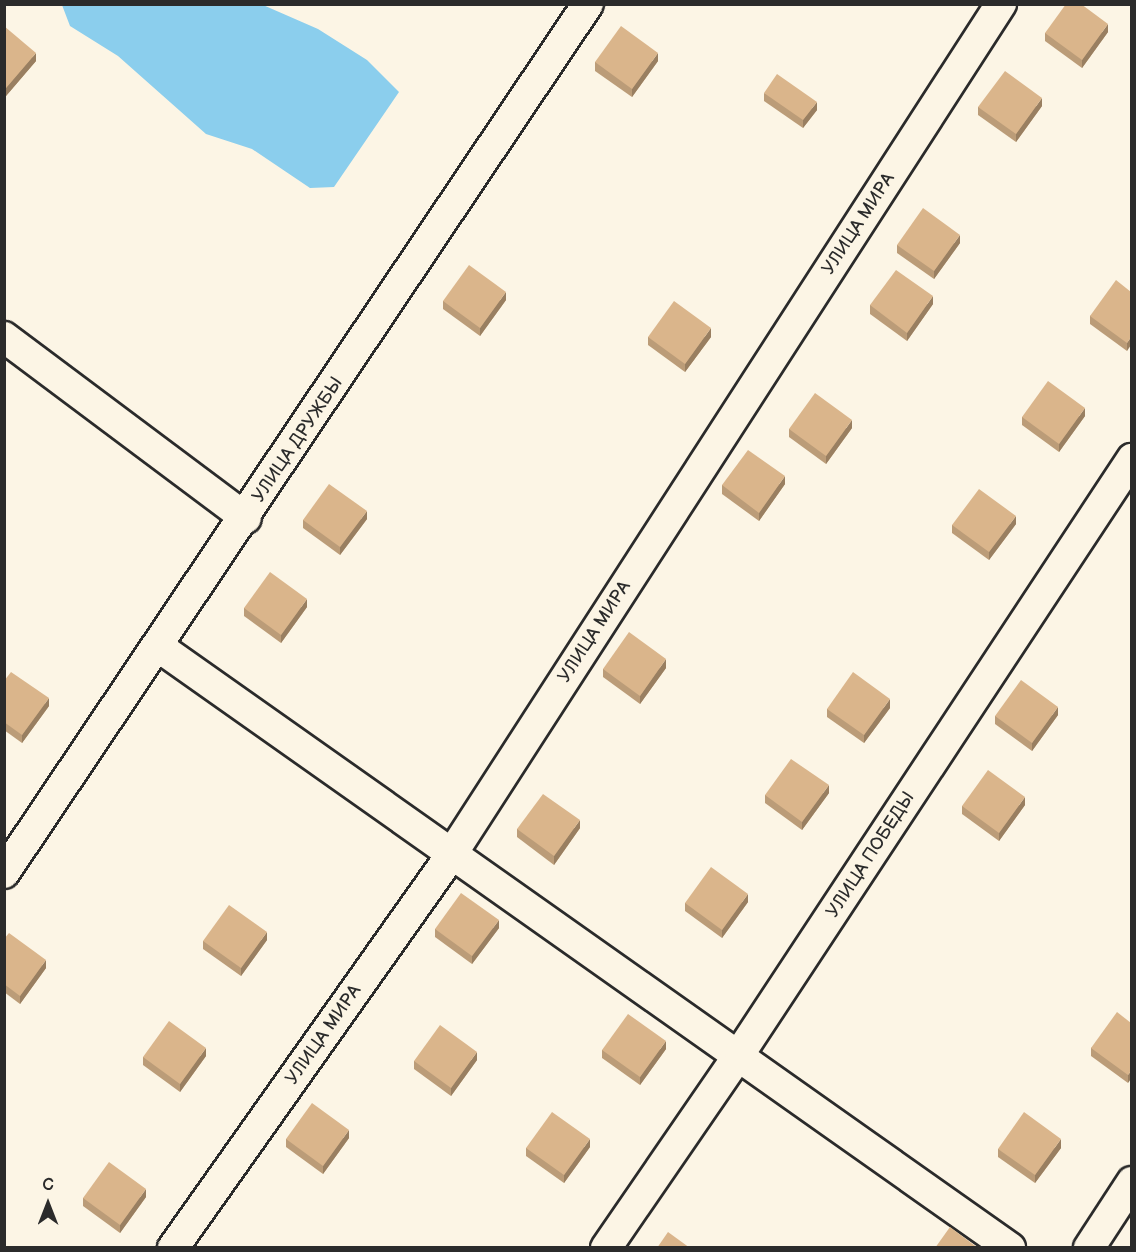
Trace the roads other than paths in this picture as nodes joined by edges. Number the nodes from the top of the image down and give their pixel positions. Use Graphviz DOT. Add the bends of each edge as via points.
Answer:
graph roads {
  1 [pos="588,4"];
  2 [pos="1000,4"];
  3 [pos="4,337"];
  4 [pos="1131,459"];
  5 [pos="246,518"];
  6 [pos="159,646"];
  7 [pos="453,852"];
  8 [pos="4,873"];
  9 [pos="740,1053"];
  10 [pos="1131,1182"];
  11 [pos="173,1248"];
  12 [pos="606,1248"];
  13 [pos="1010,1248"];
  14 [pos="1089,1248"];
  1 -- 5 [label="street, УЛИЦА ДРУЖБЫ"];
  2 -- 7 [label="street, УЛИЦА МИРА"];
  3 -- 5 [label="street"];
  4 -- 9 [label="street, УЛИЦА ПОБЕДЫ"];
  5 -- 6 [label="street, УЛИЦА ДРУЖБЫ"];
  6 -- 7 [label="street"];
  6 -- 8 [label="street, УЛИЦА ДРУЖБЫ"];
  7 -- 9 [label="street"];
  7 -- 11 [label="street, УЛИЦА МИРА"];
  9 -- 12 [label="street, УЛИЦА ПОБЕДЫ"];
  9 -- 13 [label="street"];
  10 -- 14 [label="street"];
}
